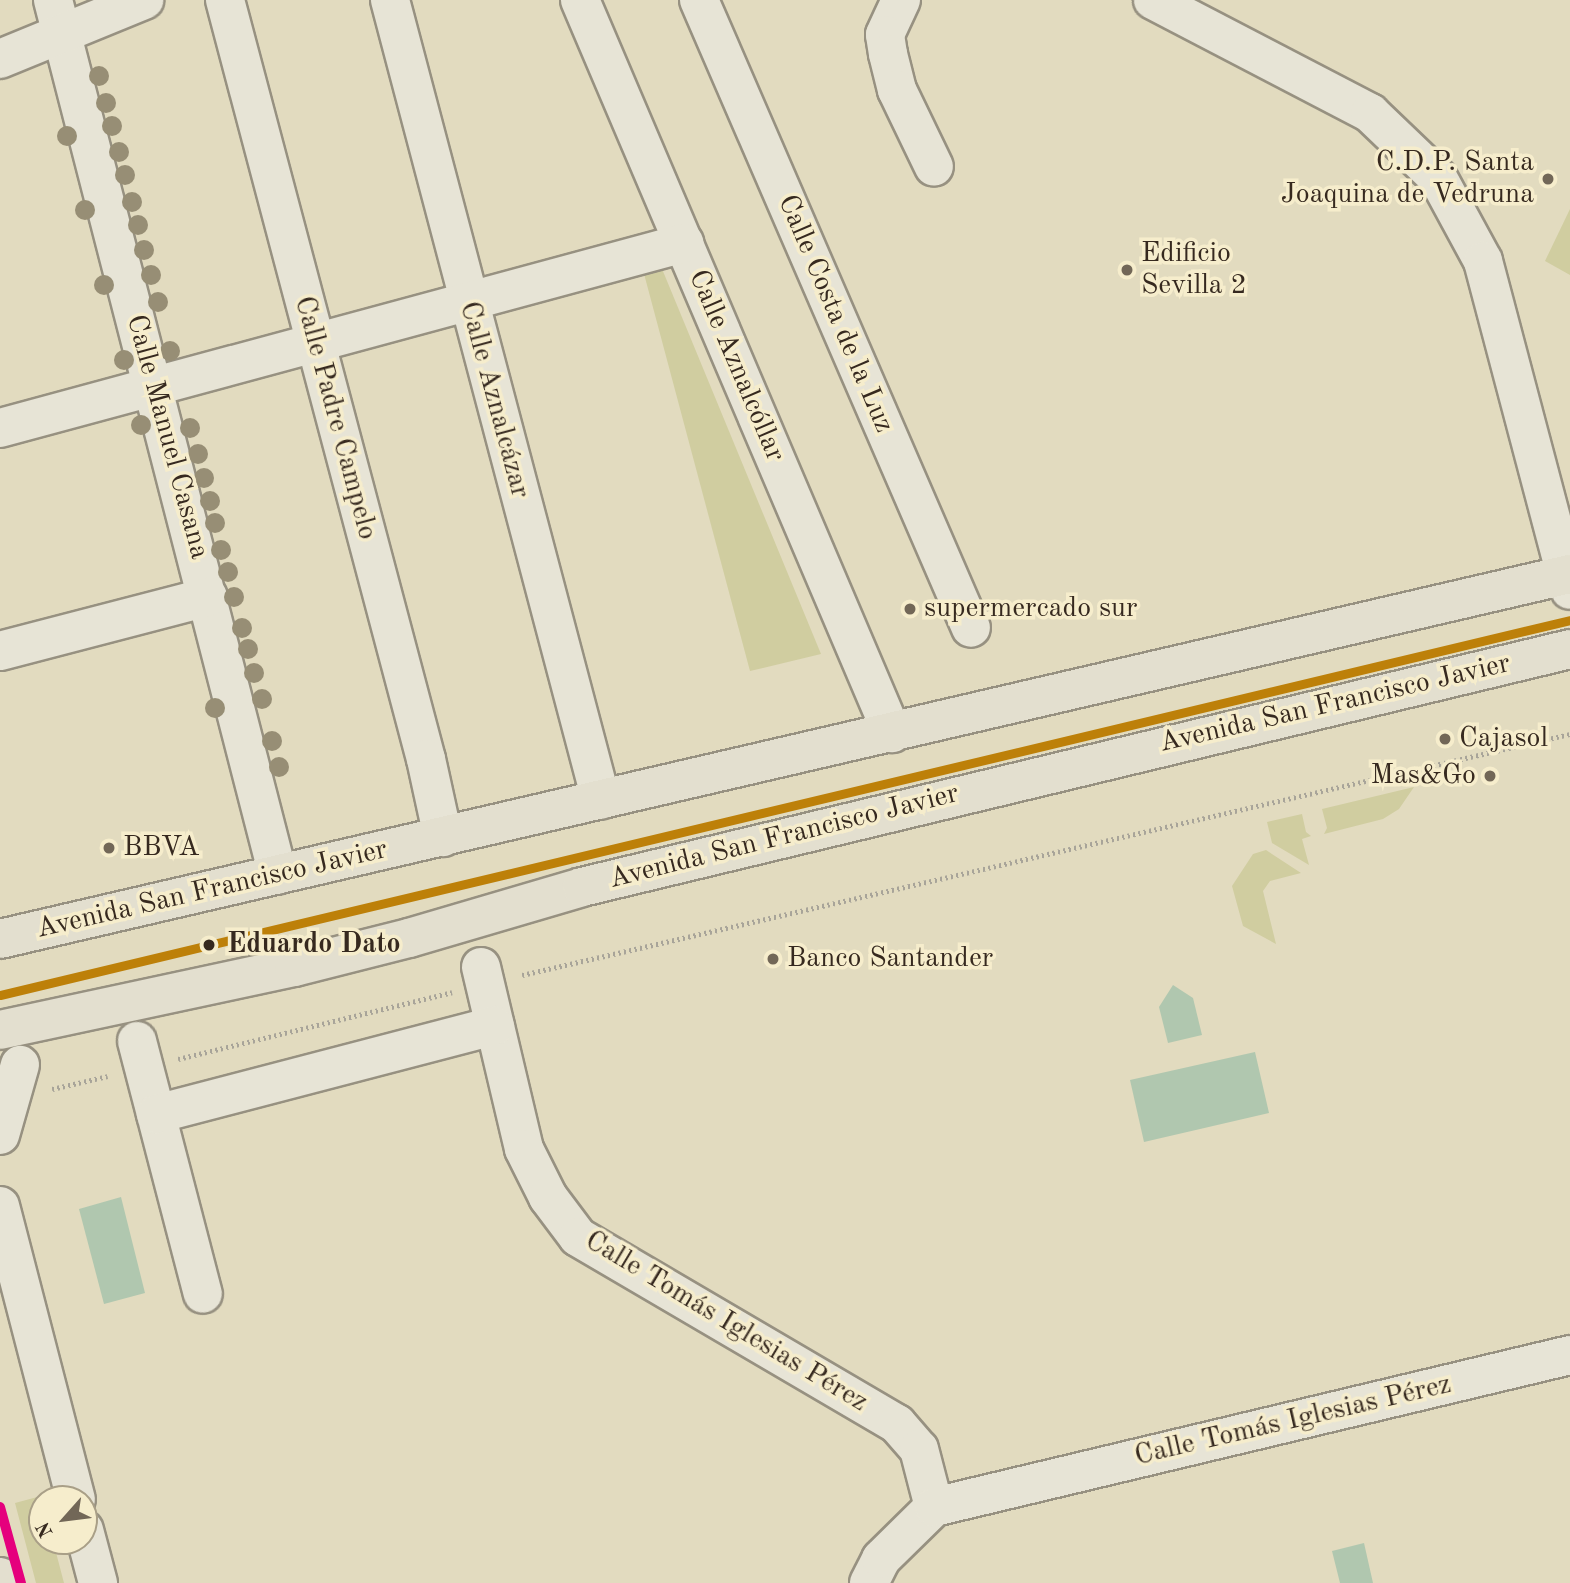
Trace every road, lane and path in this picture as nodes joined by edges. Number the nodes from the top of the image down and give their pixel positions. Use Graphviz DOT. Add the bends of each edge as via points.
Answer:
graph roads {
  1 [pos="144,0"];
  2 [pos="225,0"];
  3 [pos="390,0"];
  4 [pos="580,0"];
  5 [pos="699,0"];
  6 [pos="901,0"];
  7 [pos="1153,0"];
  8 [pos="57,17"];
  9 [pos="0,59"];
  10 [pos="934,167"];
  11 [pos="684,243"];
  12 [pos="467,303"];
  13 [pos="315,344"];
  14 [pos="153,387"];
  15 [pos="0,428"];
  16 [pos="1568,580"];
  17 [pos="208,597"];
  18 [pos="971,628"];
  19 [pos="1570,649"];
  20 [pos="0,651"];
  21 [pos="892,733"];
  22 [pos="1570,734"];
  23 [pos="601,800"];
  24 [pos="443,837"];
  25 [pos="278,875"];
  26 [pos="0,939"];
  27 [pos="486,978"];
  28 [pos="495,1026"];
  29 [pos="0,1030"];
  30 [pos="152,1051"];
  31 [pos="115,1074"];
  32 [pos="15,1082"];
  33 [pos="156,1114"];
  34 [pos="0,1135"];
  35 [pos="0,1206"];
  36 [pos="203,1293"];
  37 [pos="1570,1355"];
  38 [pos="72,1485"];
  39 [pos="934,1507"];
  40 [pos="91,1555"];
  41 [pos="0,1577"];
  42 [pos="2,1583"];
  43 [pos="98,1583"];
  44 [pos="869,1583"];
  1 -- 8 [label="street"];
  2 -- 13 [label="street, Calle Padre Campelo"];
  3 -- 12 [label="street, Calle Aznalcázar"];
  4 -- 11 [label="street, Calle Aznalcóllar"];
  5 -- 18 [label="street, Calle Costa de la Luz"];
  6 -- 10 [label="street" via="885,35 888,54 897,90"];
  7 -- 16 [label="street" via="1370,113 1438,178 1483,261"];
  8 -- 9 [label="street"];
  8 -- 14 [label="street, Calle Manuel Casana"];
  11 -- 12 [label="street"];
  11 -- 21 [label="street, Calle Aznalcóllar"];
  12 -- 13 [label="street"];
  12 -- 23 [label="street, Calle Aznalcázar"];
  13 -- 14 [label="street"];
  13 -- 24 [label="street, Calle Padre Campelo"];
  14 -- 15 [label="street"];
  14 -- 17 [label="street, Calle Manuel Casana"];
  16 -- 21 [label="main road, Avenida San Francisco Javier"];
  17 -- 20 [label="street"];
  17 -- 25 [label="street, Calle Manuel Casana"];
  19 -- 29 [label="main road, Avenida San Francisco Javier" via="596,883 294,967"];
  21 -- 23 [label="main road, Avenida San Francisco Javier"];
  22 -- 27 [label="path"];
  23 -- 24 [label="main road, Avenida San Francisco Javier"];
  24 -- 25 [label="main road, Avenida San Francisco Javier"];
  25 -- 26 [label="main road, Avenida San Francisco Javier"];
  27 -- 28 [label="street, Calle Tomás Iglesias Pérez"];
  27 -- 30 [label="path"];
  28 -- 33 [label="street"];
  28 -- 39 [label="street, Calle Tomás Iglesias Pérez" via="524,1149 548,1197 578,1237 897,1424 919,1449"];
  30 -- 33 [label="street"];
  31 -- 32 [label="path"];
  32 -- 34 [label="street"];
  33 -- 36 [label="street"];
  35 -- 38 [label="street"];
  37 -- 39 [label="street, Calle Tomás Iglesias Pérez"];
  39 -- 44 [label="street" via="881,1559"];
  40 -- 43 [label="street"];
  41 -- 42 [label="main road"];
}
